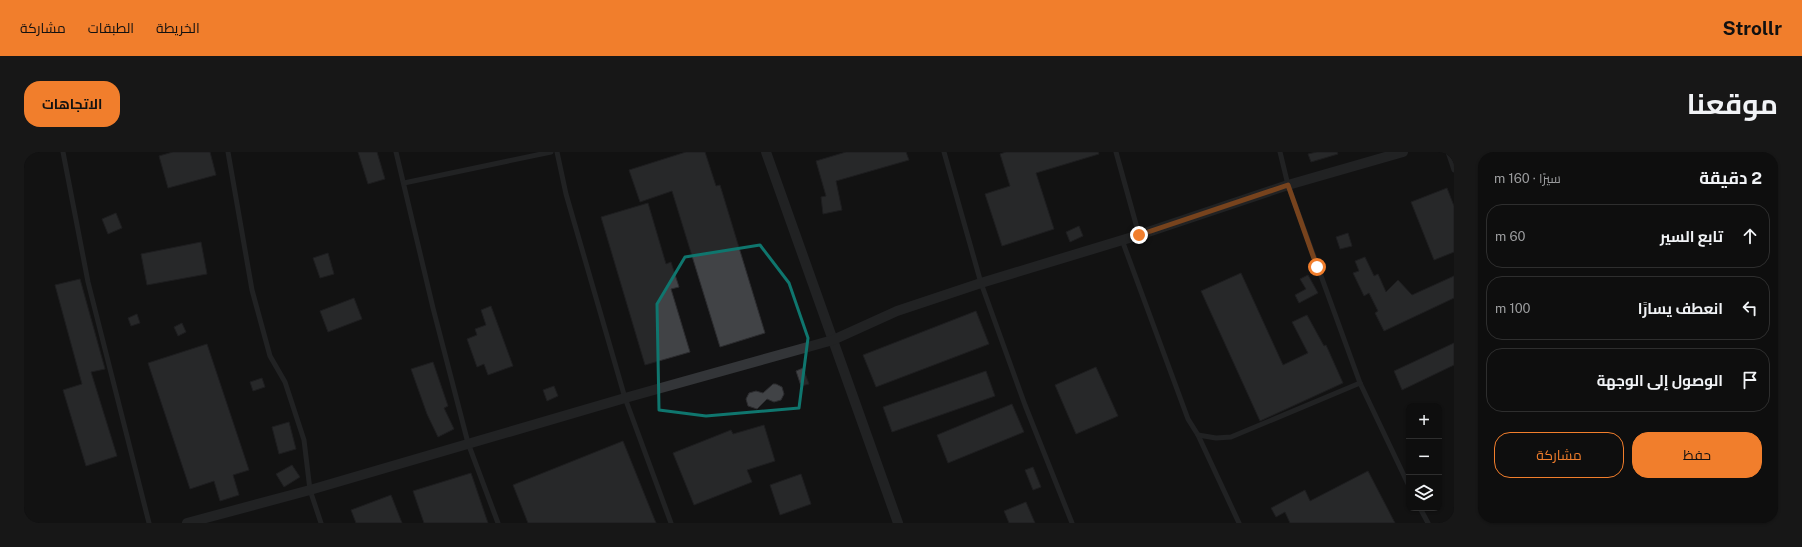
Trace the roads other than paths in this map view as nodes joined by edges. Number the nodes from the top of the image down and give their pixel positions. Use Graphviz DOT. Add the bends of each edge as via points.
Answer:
graph roads {
  1 [pos="63,152"];
  2 [pos="228,152"];
  3 [pos="396,152"];
  4 [pos="551,152"];
  5 [pos="557,152"];
  6 [pos="766,152"];
  7 [pos="944,152"];
  8 [pos="1116,152"];
  9 [pos="1280,152"];
  10 [pos="1403,152"];
  11 [pos="1448,152"];
  12 [pos="1454,170"];
  13 [pos="404,183"];
  14 [pos="1288,185"];
  15 [pos="1139,235"];
  16 [pos="1122,240"];
  17 [pos="981,283"];
  18 [pos="833,340"];
  19 [pos="1360,383"];
  20 [pos="625,398"];
  21 [pos="1198,435"];
  22 [pos="468,444"];
  23 [pos="1406,480"];
  24 [pos="310,490"];
  25 [pos="1422,511"];
  26 [pos="149,523"];
  27 [pos="187,523"];
  28 [pos="321,523"];
  29 [pos="498,523"];
  30 [pos="671,523"];
  31 [pos="898,523"];
  32 [pos="1072,523"];
  33 [pos="1239,523"];
  34 [pos="1428,523"];
  1 -- 26 [label="lane" via="88,282"];
  2 -- 24 [label="lane" via="252,290 270,356 285,382 304,440"];
  3 -- 13 [label="lane"];
  4 -- 13 [label="lane"];
  5 -- 20 [label="lane" via="568,202"];
  6 -- 18 [label="street"];
  7 -- 17 [label="lane"];
  8 -- 15 [label="lane"];
  9 -- 14 [label="lane"];
  10 -- 14 [label="street"];
  11 -- 12 [label="lane"];
  13 -- 22 [label="lane"];
  14 -- 15 [label="street"];
  14 -- 19 [label="lane"];
  15 -- 16 [label="street"];
  16 -- 17 [label="street"];
  16 -- 21 [label="lane" via="1188,419"];
  17 -- 18 [label="street" via="897,311"];
  17 -- 32 [label="lane" via="1025,405"];
  18 -- 20 [label="street"];
  18 -- 31 [label="street"];
  19 -- 21 [label="lane" via="1232,437"];
  19 -- 23 [label="lane"];
  20 -- 22 [label="street"];
  20 -- 30 [label="lane"];
  21 -- 33 [label="lane"];
  22 -- 24 [label="street"];
  22 -- 29 [label="lane"];
  24 -- 27 [label="street"];
  24 -- 28 [label="lane"];
  25 -- 34 [label="lane"];
}
